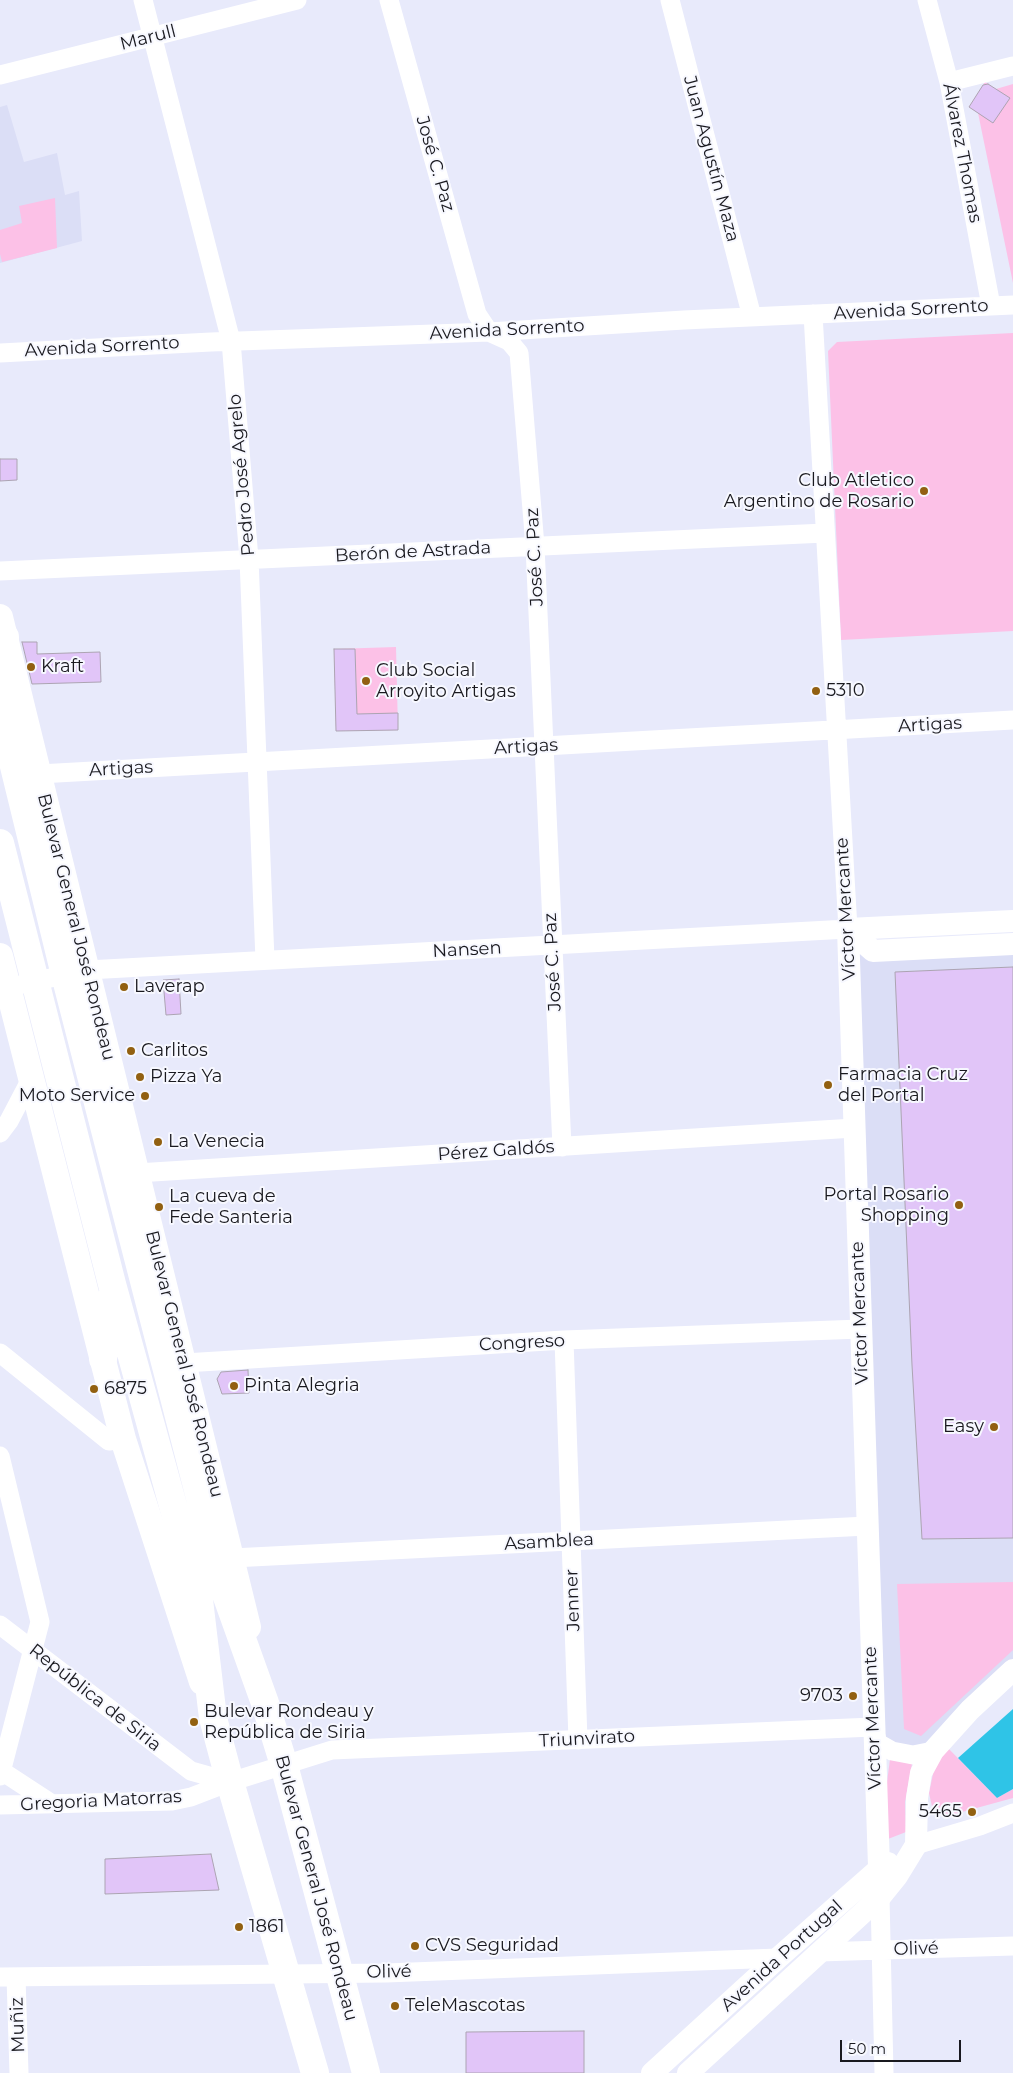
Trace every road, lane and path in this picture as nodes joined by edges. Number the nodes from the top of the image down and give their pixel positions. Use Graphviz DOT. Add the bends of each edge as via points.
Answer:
graph roads {
  1 [pos="143,0"];
  2 [pos="297,0"];
  3 [pos="389,0"];
  4 [pos="670,0"];
  5 [pos="927,0"];
  6 [pos="153,37"];
  7 [pos="1013,66"];
  8 [pos="0,75"];
  9 [pos="949,82"];
  10 [pos="1013,305"];
  11 [pos="991,306"];
  12 [pos="813,314"];
  13 [pos="752,317"];
  14 [pos="488,332"];
  15 [pos="232,341"];
  16 [pos="0,353"];
  17 [pos="825,533"];
  18 [pos="535,546"];
  19 [pos="249,559"];
  20 [pos="0,571"];
  21 [pos="2,627"];
  22 [pos="1,714"];
  23 [pos="1013,720"];
  24 [pos="836,730"];
  25 [pos="544,746"];
  26 [pos="256,762"];
  27 [pos="39,774"];
  28 [pos="0,843"];
  29 [pos="1013,921"];
  30 [pos="848,930"];
  31 [pos="1013,944"];
  32 [pos="553,945"];
  33 [pos="0,956"];
  34 [pos="265,960"];
  35 [pos="76,972"];
  36 [pos="34,982"];
  37 [pos="8,987"];
  38 [pos="26,1057"];
  39 [pos="854,1128"];
  40 [pos="0,1133"];
  41 [pos="128,1136"];
  42 [pos="562,1147"];
  43 [pos="137,1173"];
  44 [pos="130,1222"];
  45 [pos="112,1284"];
  46 [pos="861,1329"];
  47 [pos="564,1340"];
  48 [pos="0,1353"];
  49 [pos="103,1359"];
  50 [pos="184,1363"];
  51 [pos="123,1439"];
  52 [pos="0,1456"];
  53 [pos="4,1488"];
  54 [pos="867,1526"];
  55 [pos="571,1541"];
  56 [pos="232,1558"];
  57 [pos="0,1625"];
  58 [pos="33,1650"];
  59 [pos="1013,1670"];
  60 [pos="265,1703"];
  61 [pos="213,1718"];
  62 [pos="873,1726"];
  63 [pos="578,1740"];
  64 [pos="933,1752"];
  65 [pos="284,1765"];
  66 [pos="191,1771"];
  67 [pos="0,1772"];
  68 [pos="230,1782"];
  69 [pos="190,1796"];
  70 [pos="917,1798"];
  71 [pos="52,1804"];
  72 [pos="0,1805"];
  73 [pos="1013,1813"];
  74 [pos="954,1833"];
  75 [pos="912,1853"];
  76 [pos="879,1869"];
  77 [pos="880,1897"];
  78 [pos="1013,1946"];
  79 [pos="880,1950"];
  80 [pos="819,1952"];
  81 [pos="778,1958"];
  82 [pos="338,1972"];
  83 [pos="287,1974"];
  84 [pos="8,1977"];
  85 [pos="19,2073"];
  86 [pos="314,2073"];
  87 [pos="366,2073"];
  88 [pos="652,2073"];
  89 [pos="688,2073"];
  90 [pos="884,2073"];
  1 -- 6 [label="street, Pedro José Agrelo"];
  2 -- 6 [label="street, Marull"];
  3 -- 14 [label="street, José C. Paz" via="477,314"];
  4 -- 13 [label="street, Juan Agustín Maza"];
  5 -- 9 [label="street, Álvarez Thomas"];
  6 -- 8 [label="street, Marull"];
  6 -- 15 [label="street, Pedro José Agrelo"];
  7 -- 9 [label="street"];
  9 -- 11 [label="street, Álvarez Thomas"];
  10 -- 11 [label="street, Avenida Sorrento"];
  11 -- 12 [label="street, Avenida Sorrento"];
  12 -- 13 [label="street, Avenida Sorrento"];
  12 -- 17 [label="street, Víctor Mercante"];
  13 -- 14 [label="street, Avenida Sorrento"];
  14 -- 15 [label="street, Avenida Sorrento"];
  14 -- 18 [label="street, José C. Paz" via="509,341 519,353"];
  15 -- 16 [label="street, Avenida Sorrento"];
  15 -- 19 [label="street, Pedro José Agrelo"];
  17 -- 18 [label="street, Berón de Astrada"];
  17 -- 24 [label="street, Víctor Mercante"];
  18 -- 19 [label="street, Berón de Astrada"];
  18 -- 25 [label="street, José C. Paz"];
  19 -- 20 [label="street, Berón de Astrada"];
  19 -- 26 [label="street, Pedro José Agrelo"];
  21 -- 22 [label="main road, Bulevar General José Rondeau"];
  21 -- 27 [label="main road, Bulevar General José Rondeau"];
  22 -- 35 [label="main road, Bulevar General José Rondeau"];
  23 -- 24 [label="street, Artigas"];
  24 -- 25 [label="street, Artigas"];
  24 -- 30 [label="street, Víctor Mercante"];
  25 -- 26 [label="street, Artigas"];
  25 -- 32 [label="street, José C. Paz"];
  26 -- 27 [label="street, Artigas"];
  26 -- 34 [label="street, Pedro José Agrelo"];
  27 -- 35 [label="main road, Bulevar General José Rondeau"];
  28 -- 36 [label="main road"];
  29 -- 30 [label="street"];
  30 -- 31 [label="street" via="873,951"];
  30 -- 32 [label="street, Nansen"];
  30 -- 39 [label="street, Víctor Mercante"];
  32 -- 34 [label="street, Nansen"];
  32 -- 42 [label="street, José C. Paz"];
  33 -- 37 [label="main road"];
  34 -- 35 [label="street, Nansen"];
  35 -- 36 [label="street, Nansen"];
  35 -- 41 [label="main road, Bulevar General José Rondeau"];
  35 -- 44 [label="main road, Bulevar General José Rondeau"];
  36 -- 37 [label="street, Nansen"];
  36 -- 45 [label="main road"];
  37 -- 38 [label="main road"];
  38 -- 40 [label="street" via="30,1079 10,1121"];
  38 -- 49 [label="main road"];
  39 -- 42 [label="street, Pérez Galdós"];
  39 -- 46 [label="street, Víctor Mercante"];
  41 -- 43 [label="main road, Bulevar General José Rondeau"];
  41 -- 44 [label="main road"];
  42 -- 43 [label="street, Pérez Galdós"];
  43 -- 50 [label="main road, Bulevar General José Rondeau"];
  44 -- 60 [label="main road, Bulevar General José Rondeau" via="222,1583"];
  45 -- 49 [label="main road"];
  45 -- 61 [label="main road" via="199,1600"];
  46 -- 47 [label="street, Congreso"];
  46 -- 54 [label="street, Víctor Mercante"];
  47 -- 50 [label="street, Congreso"];
  47 -- 55 [label="street, Jenner"];
  48 -- 51 [label="street" via="109,1441"];
  49 -- 51 [label="main road"];
  50 -- 56 [label="main road, Bulevar General José Rondeau"];
  51 -- 61 [label="main road"];
  52 -- 53 [label="street"];
  53 -- 58 [label="street" via="40,1622"];
  54 -- 55 [label="street, Asamblea"];
  54 -- 62 [label="street, Víctor Mercante"];
  55 -- 56 [label="street, Asamblea"];
  55 -- 63 [label="street, Jenner"];
  56 -- 60 [label="main road, Bulevar General José Rondeau"];
  57 -- 58 [label="street, República de Siria"];
  58 -- 66 [label="street, República de Siria"];
  58 -- 67 [label="street"];
  59 -- 64 [label="street" via="970,1710"];
  60 -- 65 [label="main road, Bulevar General José Rondeau"];
  61 -- 68 [label="main road"];
  62 -- 63 [label="street, Triunvirato"];
  62 -- 64 [label="street" via="878,1743 892,1751 913,1755"];
  62 -- 76 [label="street, Víctor Mercante"];
  63 -- 65 [label="street, Triunvirato" via="332,1750"];
  64 -- 70 [label="street" via="921,1773"];
  65 -- 68 [label="street, Triunvirato"];
  65 -- 82 [label="main road, Bulevar General José Rondeau"];
  66 -- 68 [label="street, República de Siria"];
  66 -- 69 [label="street" via="195,1788"];
  67 -- 71 [label="street"];
  68 -- 69 [label="street, Gregoria Matorras"];
  68 -- 83 [label="main road"];
  69 -- 71 [label="street, Gregoria Matorras" via="172,1801"];
  70 -- 74 [label="street" via="922,1816 929,1823 936,1829"];
  70 -- 75 [label="street"];
  71 -- 72 [label="street, Gregoria Matorras"];
  73 -- 74 [label="street"];
  74 -- 75 [label="street"];
  75 -- 76 [label="street, Avenida Portugal"];
  75 -- 77 [label="street, Avenida Portugal"];
  76 -- 77 [label="street, Víctor Mercante"];
  76 -- 81 [label="street, Avenida Portugal"];
  77 -- 79 [label="street, Víctor Mercante"];
  77 -- 80 [label="street, Avenida Portugal"];
  78 -- 79 [label="street, Olivé"];
  79 -- 80 [label="street, Olivé"];
  79 -- 90 [label="street, Víctor Mercante"];
  80 -- 89 [label="street, Avenida Portugal"];
  81 -- 82 [label="street, Olivé" via="386,1973"];
  81 -- 88 [label="street, Avenida Portugal"];
  82 -- 83 [label="street, Olivé"];
  82 -- 87 [label="main road, Bulevar General José Rondeau"];
  83 -- 84 [label="street, Olivé"];
  83 -- 86 [label="main road"];
  84 -- 85 [label="street, Muñiz"];
}
